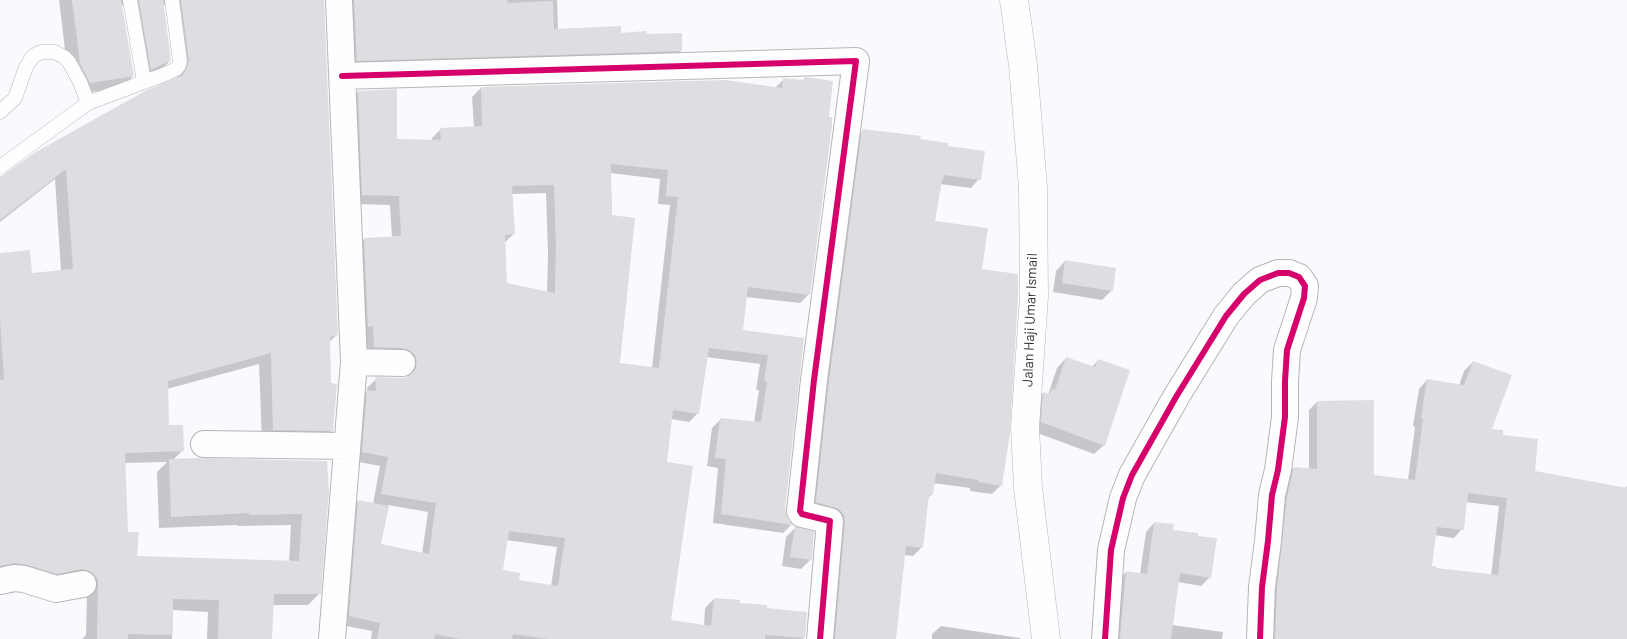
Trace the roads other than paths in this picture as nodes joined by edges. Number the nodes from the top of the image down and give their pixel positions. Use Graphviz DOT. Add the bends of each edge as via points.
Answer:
graph roads {
  1 [pos="130,0"];
  2 [pos="172,0"];
  3 [pos="339,0"];
  4 [pos="1014,0"];
  5 [pos="342,76"];
  6 [pos="144,81"];
  7 [pos="88,103"];
  8 [pos="0,112"];
  9 [pos="0,167"];
  10 [pos="354,362"];
  11 [pos="402,363"];
  12 [pos="204,444"];
  13 [pos="348,446"];
  14 [pos="0,580"];
  15 [pos="83,584"];
  16 [pos="332,639"];
  17 [pos="820,639"];
  18 [pos="1046,639"];
  19 [pos="1105,639"];
  20 [pos="1260,639"];
  1 -- 6 [label="lane"];
  2 -- 6 [label="lane" via="179,65"];
  3 -- 5 [label="street"];
  4 -- 18 [label="main road, Jalan Haji Umar Ismail" via="1033,188 1034,296 1025,427 1028,488"];
  5 -- 10 [label="street"];
  5 -- 17 [label="street" via="856,61 800,511 830,521"];
  6 -- 7 [label="lane"];
  7 -- 8 [label="lane" via="69,62 54,52 41,52 33,56 26,67 15,98"];
  7 -- 9 [label="lane"];
  10 -- 11 [label="street"];
  10 -- 13 [label="street"];
  12 -- 13 [label="street"];
  13 -- 16 [label="street"];
  14 -- 15 [label="street" via="24,579 56,589"];
  19 -- 20 [label="street" via="1110,550 1132,475 1226,316 1260,280 1278,273 1289,273 1299,277 1305,286 1287,350 1285,417 1272,494"];
}
